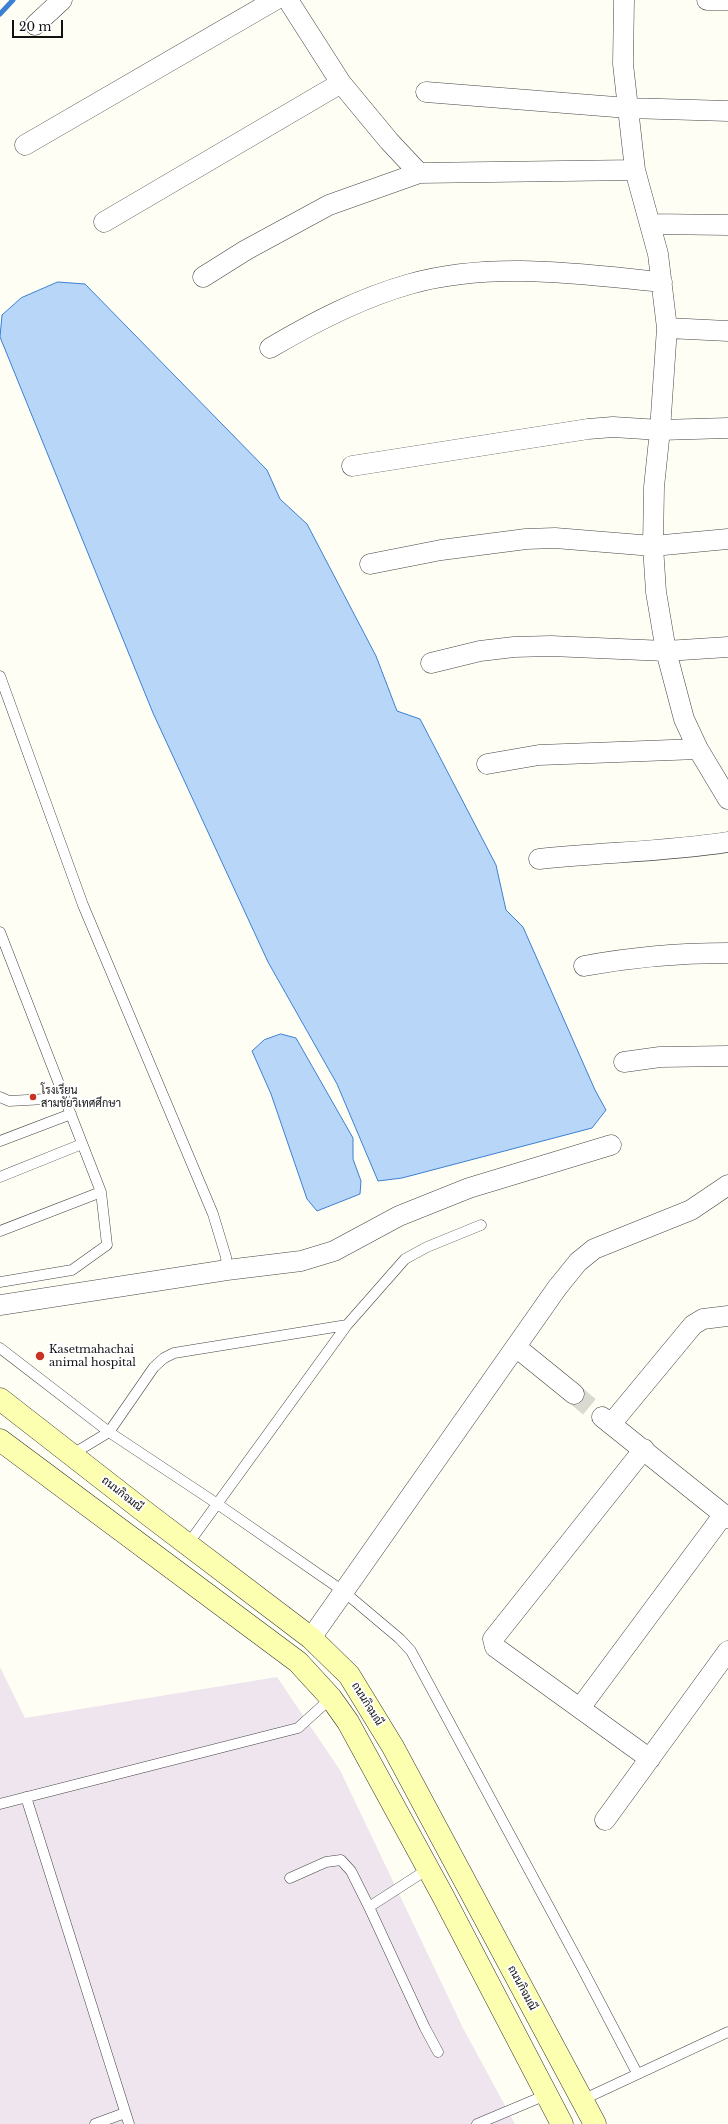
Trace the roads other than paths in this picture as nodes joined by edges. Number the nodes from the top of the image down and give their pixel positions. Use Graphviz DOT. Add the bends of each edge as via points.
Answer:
graph roads {
  1 [pos="62,0"];
  2 [pos="275,0"];
  3 [pos="288,0"];
  4 [pos="624,0"];
  5 [pos="707,0"];
  6 [pos="728,0"];
  7 [pos="35,25"];
  8 [pos="341,83"];
  9 [pos="426,92"];
  10 [pos="628,108"];
  11 [pos="728,111"];
  12 [pos="25,145"];
  13 [pos="635,170"];
  14 [pos="419,173"];
  15 [pos="104,222"];
  16 [pos="651,224"];
  17 [pos="728,225"];
  18 [pos="203,277"];
  19 [pos="662,282"];
  20 [pos="667,328"];
  21 [pos="728,331"];
  22 [pos="270,348"];
  23 [pos="728,428"];
  24 [pos="660,430"];
  25 [pos="352,466"];
  26 [pos="728,539"];
  27 [pos="653,546"];
  28 [pos="370,564"];
  29 [pos="728,647"];
  30 [pos="666,651"];
  31 [pos="431,663"];
  32 [pos="0,676"];
  33 [pos="698,749"];
  34 [pos="486,764"];
  35 [pos="728,799"];
  36 [pos="728,842"];
  37 [pos="539,859"];
  38 [pos="0,932"];
  39 [pos="728,953"];
  40 [pos="584,966"];
  41 [pos="728,1056"];
  42 [pos="624,1062"];
  43 [pos="0,1097"];
  44 [pos="64,1098"];
  45 [pos="71,1114"];
  46 [pos="0,1141"];
  47 [pos="82,1144"];
  48 [pos="611,1145"];
  49 [pos="0,1177"];
  50 [pos="728,1185"];
  51 [pos="101,1192"];
  52 [pos="481,1225"];
  53 [pos="0,1231"];
  54 [pos="227,1270"];
  55 [pos="0,1282"];
  56 [pos="0,1305"];
  57 [pos="728,1316"];
  58 [pos="347,1325"];
  59 [pos="516,1347"];
  60 [pos="0,1348"];
  61 [pos="574,1394"];
  62 [pos="0,1399"];
  63 [pos="109,1432"];
  64 [pos="0,1440"];
  65 [pos="644,1450"];
  66 [pos="71,1454"];
  67 [pos="216,1503"];
  68 [pos="726,1516"];
  69 [pos="188,1544"];
  70 [pos="342,1591"];
  71 [pos="311,1638"];
  72 [pos="728,1651"];
  73 [pos="331,1698"];
  74 [pos="580,1708"];
  75 [pos="650,1759"];
  76 [pos="26,1797"];
  77 [pos="0,1804"];
  78 [pos="605,1820"];
  79 [pos="428,1869"];
  80 [pos="290,1878"];
  81 [pos="369,1906"];
  82 [pos="728,2032"];
  83 [pos="438,2052"];
  84 [pos="637,2073"];
  85 [pos="546,2095"];
  86 [pos="582,2100"];
  87 [pos="124,2113"];
  88 [pos="95,2124"];
  89 [pos="129,2124"];
  90 [pos="478,2124"];
  91 [pos="562,2124"];
  92 [pos="596,2124"];
  1 -- 7 [label="street"];
  2 -- 12 [label="street"];
  3 -- 8 [label="street"];
  4 -- 10 [label="street" via="623,64"];
  5 -- 6 [label="street"];
  8 -- 14 [label="street"];
  8 -- 15 [label="street"];
  9 -- 10 [label="street"];
  10 -- 11 [label="street"];
  10 -- 13 [label="street"];
  13 -- 14 [label="street"];
  13 -- 16 [label="street"];
  14 -- 18 [label="street" via="329,204"];
  16 -- 17 [label="street"];
  16 -- 19 [label="street"];
  19 -- 20 [label="street"];
  19 -- 22 [label="street" via="515,271 441,278 410,284 341,309"];
  20 -- 21 [label="street"];
  20 -- 24 [label="street"];
  23 -- 24 [label="street"];
  24 -- 25 [label="street" via="613,427 588,429"];
  24 -- 27 [label="street" via="654,487"];
  26 -- 27 [label="street"];
  27 -- 28 [label="street" via="555,538 526,539 441,550"];
  27 -- 30 [label="street" via="656,592"];
  29 -- 30 [label="street"];
  30 -- 31 [label="street" via="514,647 480,651"];
  30 -- 33 [label="street" via="684,719"];
  32 -- 54 [label="lane" via="83,905 213,1214 226,1257"];
  33 -- 34 [label="street" via="539,756"];
  33 -- 35 [label="street"];
  36 -- 37 [label="street" via="688,848 598,852"];
  38 -- 44 [label="lane"];
  39 -- 40 [label="street" via="681,953 627,958"];
  41 -- 42 [label="street" via="660,1057"];
  43 -- 44 [label="lane" via="9,1101"];
  44 -- 45 [label="lane"];
  45 -- 46 [label="lane"];
  45 -- 47 [label="lane"];
  47 -- 49 [label="lane"];
  47 -- 51 [label="lane"];
  48 -- 54 [label="street" via="469,1188 399,1216 334,1251 302,1261"];
  50 -- 59 [label="street" via="691,1210 594,1249 578,1262"];
  51 -- 53 [label="lane"];
  51 -- 55 [label="lane" via="107,1244 72,1270"];
  52 -- 58 [label="lane" via="405,1259"];
  54 -- 56 [label="street"];
  57 -- 65 [label="street" via="703,1319 693,1325 606,1421"];
  58 -- 63 [label="lane" via="174,1353 154,1367"];
  58 -- 67 [label="lane"];
  59 -- 61 [label="street"];
  59 -- 70 [label="street"];
  60 -- 63 [label="lane"];
  62 -- 66 [label="main road, ถนนกิจมณี"];
  63 -- 66 [label="lane"];
  63 -- 67 [label="lane"];
  64 -- 73 [label="main road" via="298,1662"];
  65 -- 68 [label="street"];
  65 -- 74 [label="street" via="493,1639 495,1647"];
  66 -- 69 [label="main road, ถนนกิจมณี"];
  67 -- 69 [label="lane"];
  67 -- 70 [label="lane"];
  68 -- 74 [label="street"];
  69 -- 71 [label="main road, ถนนกิจมณี"];
  70 -- 71 [label="street"];
  70 -- 84 [label="lane" via="411,1651"];
  71 -- 86 [label="main road, ถนนกิจมณี" via="349,1675 393,1747"];
  72 -- 75 [label="street"];
  73 -- 76 [label="lane" via="298,1728"];
  73 -- 79 [label="main road" via="348,1722"];
  74 -- 75 [label="street"];
  75 -- 78 [label="street"];
  76 -- 77 [label="lane"];
  76 -- 87 [label="lane"];
  79 -- 81 [label="lane"];
  79 -- 85 [label="main road"];
  80 -- 81 [label="lane" via="326,1862 340,1860 351,1871"];
  81 -- 83 [label="lane"];
  82 -- 84 [label="lane"];
  84 -- 86 [label="lane"];
  85 -- 90 [label="lane"];
  85 -- 91 [label="main road"];
  86 -- 92 [label="main road, ถนนกิจมณี"];
  87 -- 88 [label="lane"];
  87 -- 89 [label="lane"];
}
